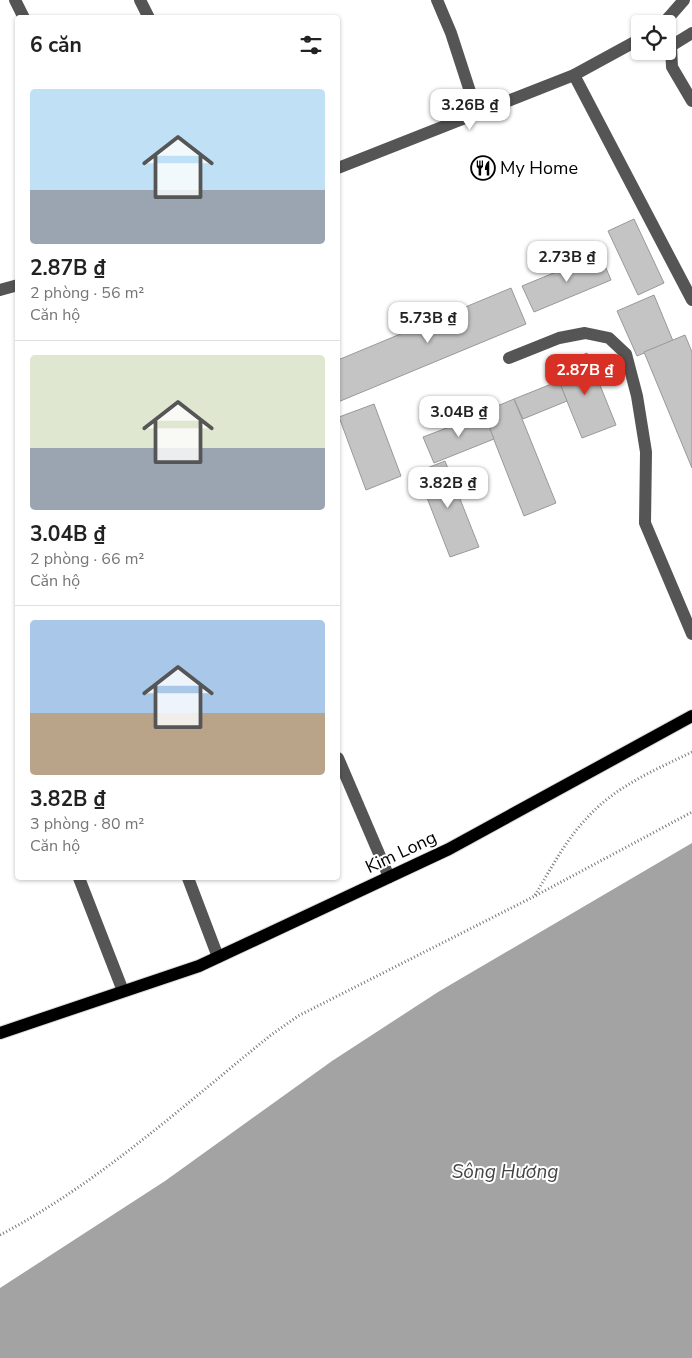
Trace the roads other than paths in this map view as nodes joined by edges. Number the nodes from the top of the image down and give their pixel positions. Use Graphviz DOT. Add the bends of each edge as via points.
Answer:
graph roads {
  1 [pos="15,0"];
  2 [pos="140,0"];
  3 [pos="437,0"];
  4 [pos="684,0"];
  5 [pos="22,15"];
  6 [pos="148,15"];
  7 [pos="671,15"];
  8 [pos="692,33"];
  9 [pos="631,43"];
  10 [pos="574,75"];
  11 [pos="692,101"];
  12 [pos="477,113"];
  13 [pos="340,167"];
  14 [pos="15,286"];
  15 [pos="0,290"];
  16 [pos="692,300"];
  17 [pos="509,358"];
  18 [pos="692,634"];
  19 [pos="692,716"];
  20 [pos="340,763"];
  21 [pos="389,877"];
  22 [pos="80,880"];
  23 [pos="189,880"];
  24 [pos="218,957"];
  25 [pos="123,991"];
  26 [pos="0,1033"];
  1 -- 5 [label="street"];
  2 -- 6 [label="street"];
  3 -- 12 [label="street"];
  4 -- 7 [label="street"];
  8 -- 11 [label="street" via="671,46 672,67"];
  9 -- 10 [label="street"];
  10 -- 12 [label="street"];
  10 -- 16 [label="street"];
  12 -- 13 [label="street"];
  14 -- 15 [label="street"];
  17 -- 18 [label="street" via="559,338 585,333 608,338 626,354 646,452 645,524"];
  19 -- 21 [label="main road, Kim Long" via="449,849"];
  20 -- 21 [label="street"];
  21 -- 24 [label="main road, Kim Long"];
  22 -- 25 [label="street"];
  23 -- 24 [label="street"];
  24 -- 25 [label="main road, Kim Long"];
  25 -- 26 [label="main road, Kim Long"];
}
